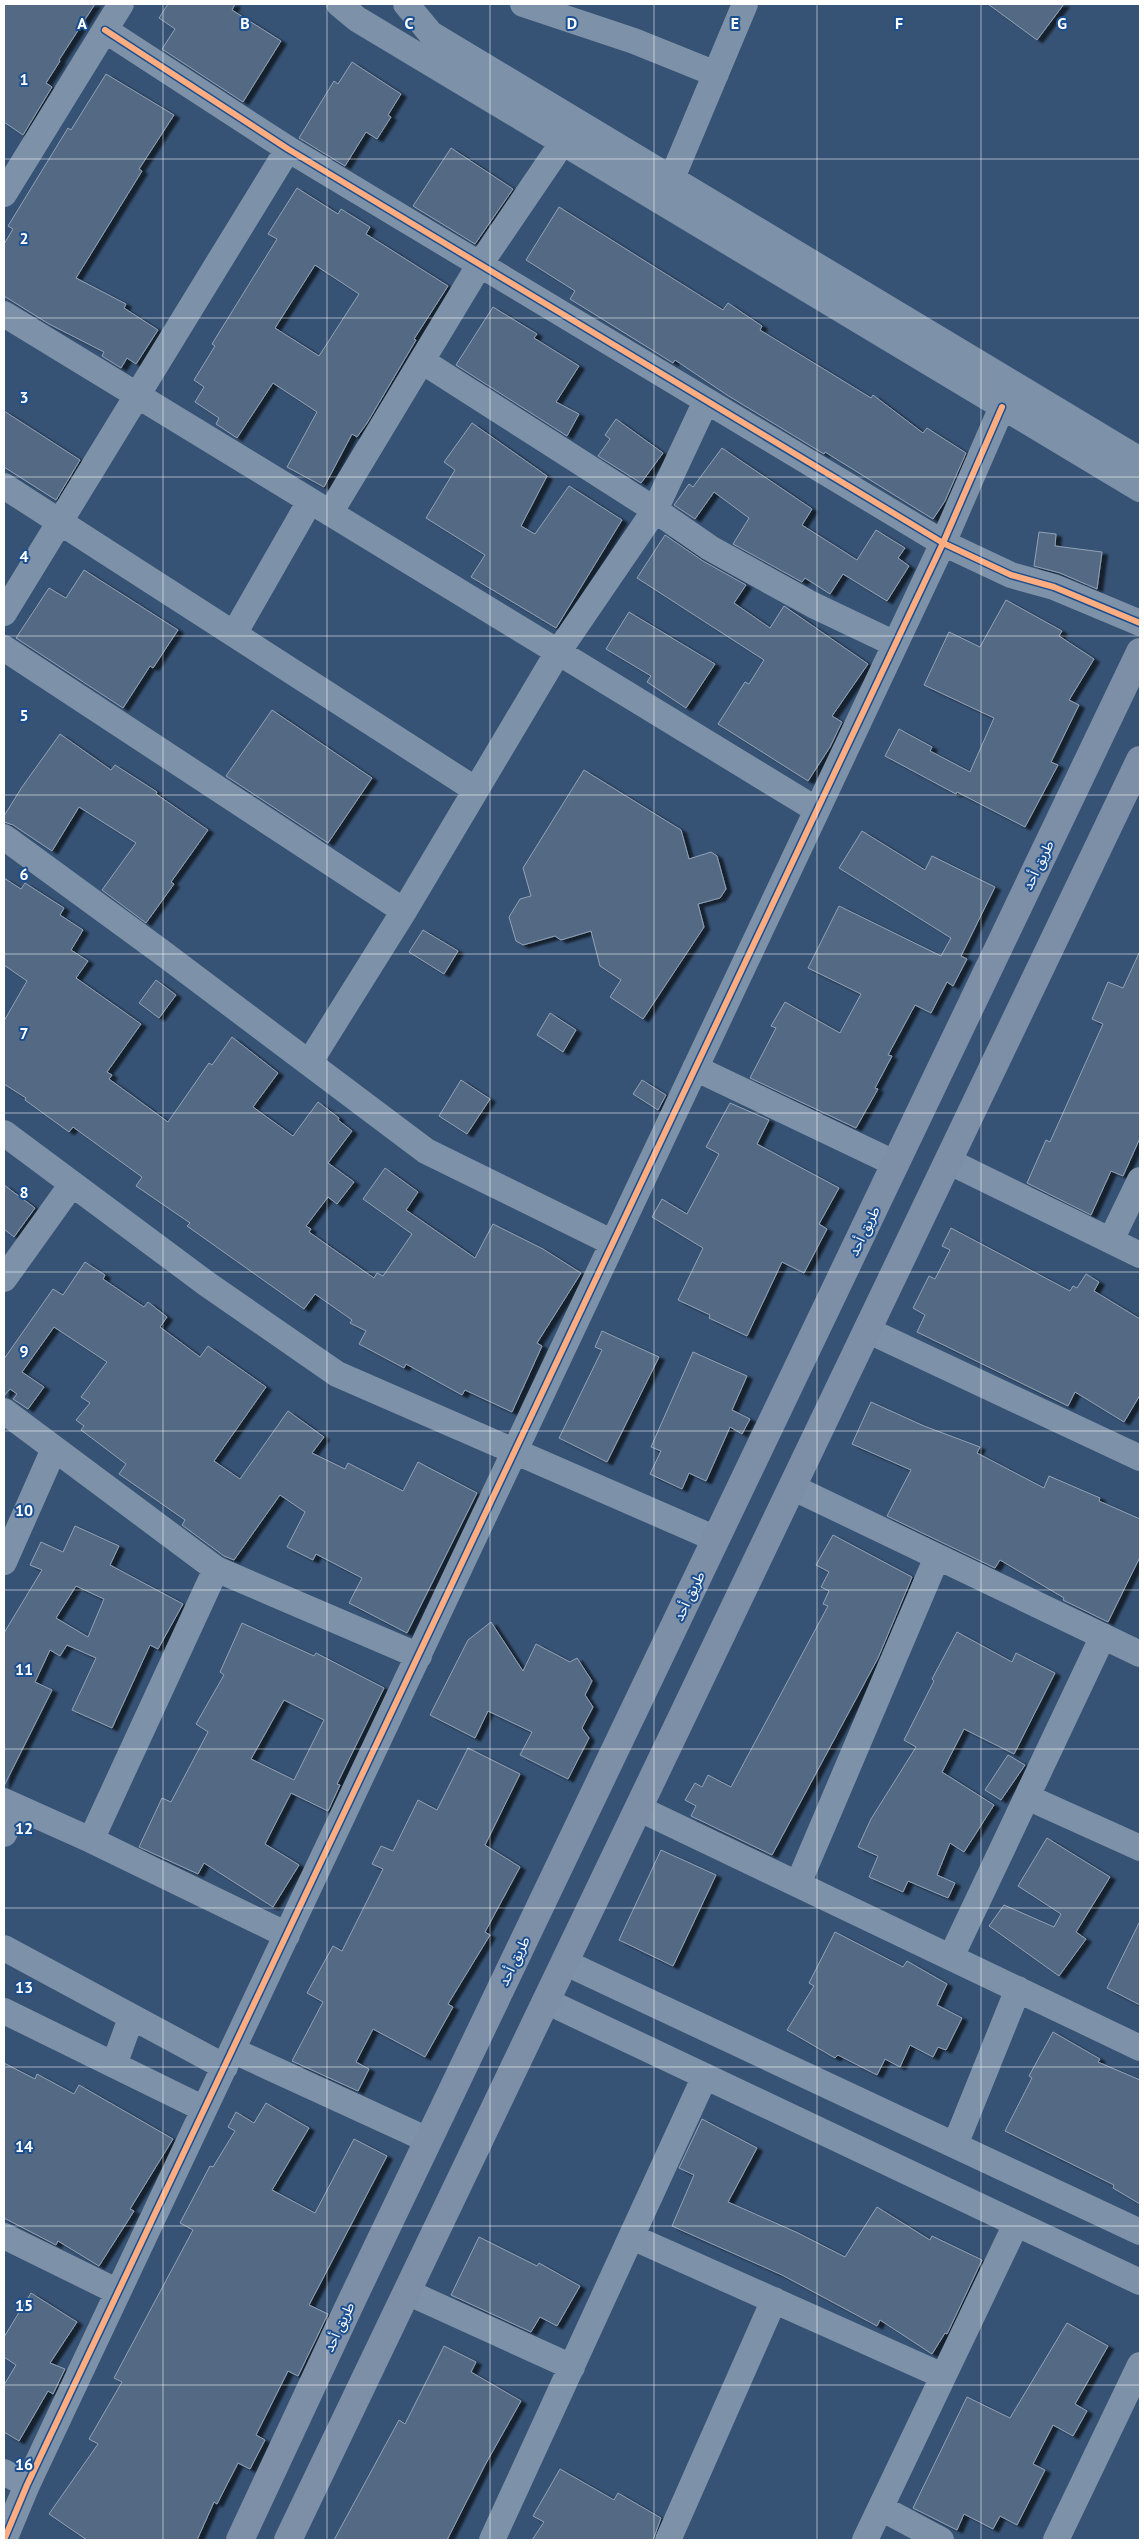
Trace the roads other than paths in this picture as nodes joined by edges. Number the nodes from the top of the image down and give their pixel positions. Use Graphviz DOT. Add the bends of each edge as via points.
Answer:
graph roads {
  1 [pos="121,4"];
  2 [pos="339,4"];
  3 [pos="406,4"];
  4 [pos="523,4"];
  5 [pos="745,4"];
  6 [pos="105,30"];
  7 [pos="716,74"];
  8 [pos="563,142"];
  9 [pos="288,148"];
  10 [pos="12,160"];
  11 [pos="672,178"];
  12 [pos="4,194"];
  13 [pos="480,264"];
  14 [pos="4,314"];
  15 [pos="422,361"];
  16 [pos="137,395"];
  17 [pos="706,401"];
  18 [pos="1002,407"];
  19 [pos="1140,443"];
  20 [pos="1113,444"];
  21 [pos="1140,460"];
  22 [pos="4,486"];
  23 [pos="1140,489"];
  24 [pos="320,507"];
  25 [pos="655,510"];
  26 [pos="60,522"];
  27 [pos="942,543"];
  28 [pos="4,613"];
  29 [pos="1140,623"];
  30 [pos="234,634"];
  31 [pos="895,644"];
  32 [pos="4,648"];
  33 [pos="558,652"];
  34 [pos="1140,652"];
  35 [pos="1140,760"];
  36 [pos="476,790"];
  37 [pos="817,810"];
  38 [pos="4,837"];
  39 [pos="404,911"];
  40 [pos="309,1063"];
  41 [pos="695,1068"];
  42 [pos="4,1133"];
  43 [pos="948,1161"];
  44 [pos="896,1164"];
  45 [pos="1140,1180"];
  46 [pos="72,1184"];
  47 [pos="1111,1240"];
  48 [pos="613,1243"];
  49 [pos="1140,1255"];
  50 [pos="4,1279"];
  51 [pos="867,1330"];
  52 [pos="4,1412"];
  53 [pos="54,1449"];
  54 [pos="515,1452"];
  55 [pos="1140,1458"];
  56 [pos="792,1487"];
  57 [pos="716,1539"];
  58 [pos="937,1557"];
  59 [pos="4,1562"];
  60 [pos="216,1569"];
  61 [pos="1103,1636"];
  62 [pos="1140,1654"];
  63 [pos="419,1656"];
  64 [pos="1027,1797"];
  65 [pos="10,1804"];
  66 [pos="638,1808"];
  67 [pos="4,1834"];
  68 [pos="91,1840"];
  69 [pos="1140,1848"];
  70 [pos="798,1884"];
  71 [pos="287,1935"];
  72 [pos="4,1948"];
  73 [pos="951,1957"];
  74 [pos="564,1962"];
  75 [pos="1018,1989"];
  76 [pos="546,2001"];
  77 [pos="4,2011"];
  78 [pos="131,2018"];
  79 [pos="1140,2048"];
  80 [pos="228,2059"];
  81 [pos="114,2065"];
  82 [pos="705,2076"];
  83 [pos="204,2109"];
  84 [pos="428,2140"];
  85 [pos="955,2145"];
  86 [pos="1016,2224"];
  87 [pos="1140,2232"];
  88 [pos="4,2236"];
  89 [pos="632,2237"];
  90 [pos="1140,2282"];
  91 [pos="118,2292"];
  92 [pos="407,2292"];
  93 [pos="774,2300"];
  94 [pos="1140,2365"];
  95 [pos="572,2366"];
  96 [pos="943,2376"];
  97 [pos="4,2472"];
  98 [pos="27,2484"];
  99 [pos="881,2508"];
  100 [pos="4,2540"];
  101 [pos="240,2540"];
  102 [pos="288,2540"];
  103 [pos="492,2540"];
  104 [pos="668,2540"];
  105 [pos="865,2540"];
  106 [pos="942,2540"];
  107 [pos="1056,2540"];
  1 -- 6 [label="street"];
  2 -- 8 [label="street"];
  3 -- 11 [label="street" via="431,34"];
  4 -- 7 [label="street" via="634,41"];
  5 -- 7 [label="street"];
  6 -- 9 [label="street"];
  6 -- 10 [label="street"];
  7 -- 11 [label="street"];
  8 -- 13 [label="street"];
  8 -- 18 [label="street"];
  9 -- 13 [label="street"];
  9 -- 16 [label="street"];
  10 -- 12 [label="street"];
  11 -- 20 [label="street"];
  13 -- 15 [label="street"];
  13 -- 17 [label="street"];
  14 -- 16 [label="street"];
  15 -- 24 [label="street"];
  15 -- 25 [label="street"];
  16 -- 24 [label="street"];
  16 -- 26 [label="street"];
  17 -- 25 [label="street"];
  17 -- 27 [label="street"];
  18 -- 23 [label="street"];
  18 -- 27 [label="street"];
  19 -- 20 [label="street"];
  20 -- 21 [label="street"];
  22 -- 26 [label="street"];
  24 -- 30 [label="street"];
  24 -- 33 [label="street"];
  25 -- 31 [label="street" via="710,548 813,605"];
  25 -- 33 [label="street"];
  26 -- 28 [label="street"];
  26 -- 30 [label="street"];
  27 -- 29 [label="street" via="1011,575 1054,587"];
  27 -- 31 [label="street"];
  30 -- 36 [label="street"];
  31 -- 37 [label="street"];
  32 -- 39 [label="street"];
  33 -- 36 [label="street"];
  33 -- 37 [label="street"];
  34 -- 44 [label="main road, طريق أحد"];
  35 -- 43 [label="main road"];
  36 -- 39 [label="street"];
  37 -- 41 [label="street"];
  38 -- 40 [label="street"];
  39 -- 40 [label="street"];
  40 -- 48 [label="street" via="426,1150"];
  41 -- 44 [label="street"];
  41 -- 48 [label="street"];
  42 -- 46 [label="street"];
  43 -- 47 [label="street"];
  43 -- 51 [label="main road"];
  44 -- 57 [label="main road, طريق أحد"];
  45 -- 47 [label="street"];
  46 -- 50 [label="street"];
  46 -- 54 [label="street" via="206,1284 337,1374"];
  47 -- 49 [label="street"];
  48 -- 54 [label="street"];
  51 -- 55 [label="street"];
  51 -- 56 [label="main road"];
  52 -- 53 [label="street"];
  53 -- 59 [label="street"];
  53 -- 60 [label="street"];
  54 -- 57 [label="street"];
  54 -- 63 [label="street"];
  56 -- 58 [label="street"];
  56 -- 66 [label="main road"];
  57 -- 84 [label="main road, طريق أحد"];
  58 -- 61 [label="street"];
  58 -- 70 [label="street"];
  60 -- 63 [label="street"];
  60 -- 68 [label="street"];
  61 -- 62 [label="street"];
  61 -- 64 [label="street"];
  63 -- 71 [label="street"];
  64 -- 69 [label="street"];
  64 -- 73 [label="street"];
  65 -- 67 [label="street"];
  65 -- 68 [label="street"];
  66 -- 70 [label="street"];
  66 -- 74 [label="main road"];
  68 -- 71 [label="street"];
  70 -- 73 [label="street"];
  71 -- 80 [label="street"];
  72 -- 78 [label="street"];
  73 -- 75 [label="street"];
  74 -- 76 [label="main road"];
  74 -- 85 [label="street"];
  75 -- 79 [label="street"];
  75 -- 85 [label="street"];
  76 -- 82 [label="street"];
  76 -- 92 [label="main road"];
  77 -- 81 [label="street"];
  78 -- 80 [label="street"];
  78 -- 81 [label="street"];
  80 -- 83 [label="street"];
  80 -- 84 [label="street"];
  81 -- 83 [label="street"];
  82 -- 86 [label="street"];
  82 -- 89 [label="street"];
  83 -- 91 [label="street"];
  84 -- 101 [label="main road, طريق أحد"];
  85 -- 87 [label="street"];
  86 -- 90 [label="street"];
  86 -- 96 [label="street"];
  88 -- 91 [label="street"];
  89 -- 93 [label="street"];
  89 -- 95 [label="street"];
  91 -- 98 [label="street"];
  92 -- 95 [label="street"];
  92 -- 102 [label="main road"];
  93 -- 96 [label="street"];
  93 -- 104 [label="street"];
  94 -- 107 [label="street"];
  95 -- 103 [label="street"];
  96 -- 99 [label="street"];
  97 -- 98 [label="street"];
  98 -- 100 [label="street"];
  99 -- 105 [label="street"];
  99 -- 106 [label="street"];
}
